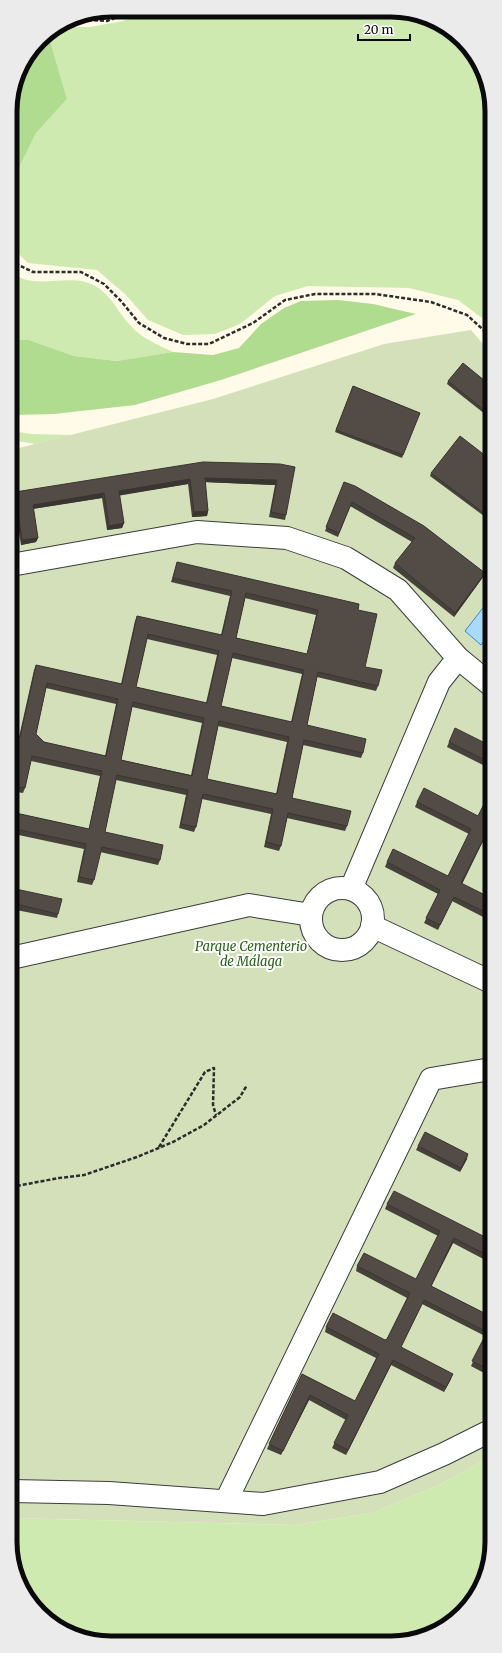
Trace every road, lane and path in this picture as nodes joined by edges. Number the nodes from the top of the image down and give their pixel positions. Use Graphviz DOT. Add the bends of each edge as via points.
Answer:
graph roads {
  1 [pos="118,17"];
  2 [pos="88,20"];
  3 [pos="17,264"];
  4 [pos="485,331"];
  5 [pos="17,563"];
  6 [pos="458,658"];
  7 [pos="485,681"];
  8 [pos="351,889"];
  9 [pos="311,915"];
  10 [pos="372,926"];
  11 [pos="17,957"];
  12 [pos="478,982"];
  13 [pos="485,1070"];
  14 [pos="247,1085"];
  15 [pos="216,1115"];
  16 [pos="158,1148"];
  17 [pos="17,1186"];
  18 [pos="485,1434"];
  19 [pos="17,1491"];
  20 [pos="226,1501"];
  1 -- 2 [label="path" via="107,21"];
  3 -- 4 [label="path" via="33,272 81,272 104,284 139,323 164,338 187,344 209,344 253,323 285,300 315,294 375,294 431,302 467,315"];
  5 -- 6 [label="lane" via="197,532 287,538 346,558 398,590"];
  6 -- 7 [label="lane"];
  6 -- 8 [label="lane" via="439,682"];
  8 -- 9 [label="lane" via="338,888 325,892 316,902"];
  8 -- 10 [label="lane" via="362,894 369,903 373,914"];
  9 -- 10 [label="lane" via="312,928 319,940 330,948 361,952"];
  9 -- 11 [label="lane" via="249,905"];
  10 -- 12 [label="lane" via="412,952"];
  13 -- 20 [label="lane" via="431,1079"];
  14 -- 15 [label="path" via="240,1097"];
  15 -- 16 [label="path" via="188,1135"];
  15 -- 16 [label="path" via="213,1106 214,1068 205,1072"];
  16 -- 17 [label="path" via="84,1175"];
  18 -- 20 [label="lane" via="380,1482 263,1504"];
  19 -- 20 [label="lane" via="109,1493"];
}
